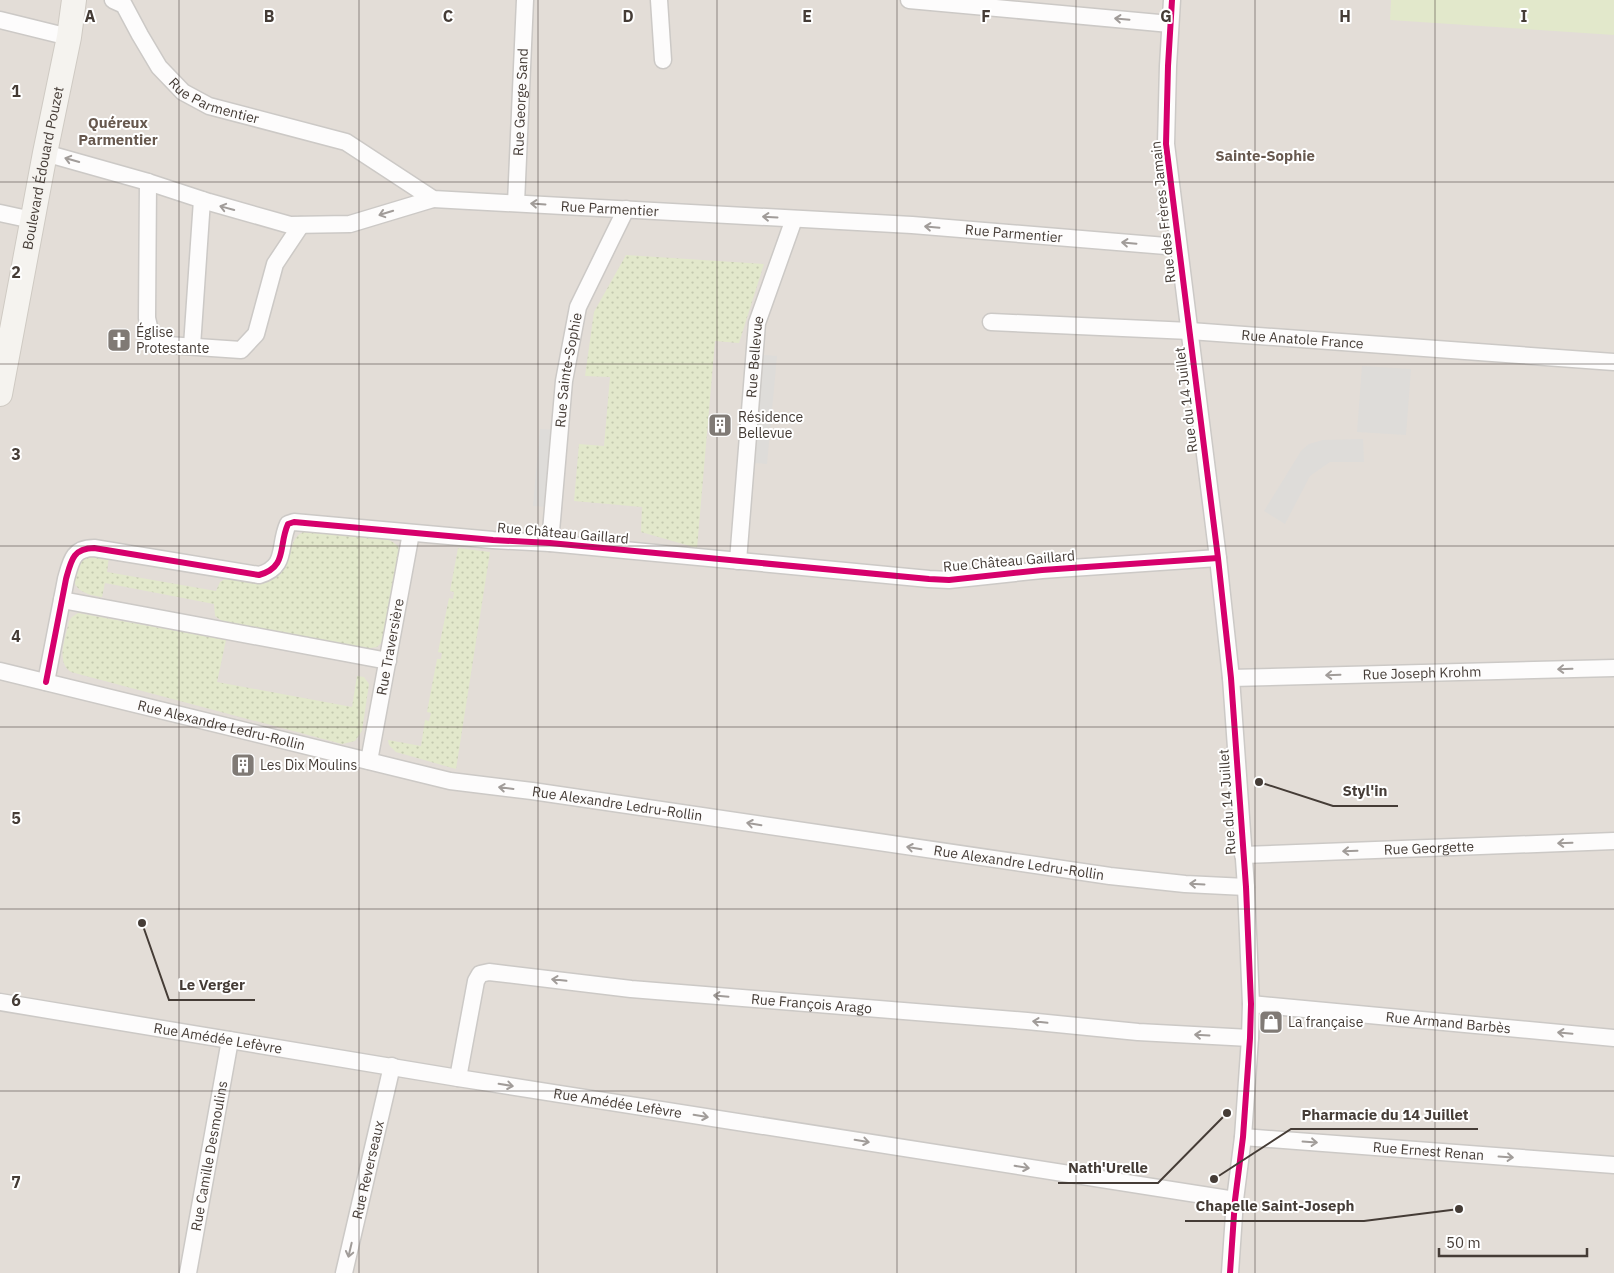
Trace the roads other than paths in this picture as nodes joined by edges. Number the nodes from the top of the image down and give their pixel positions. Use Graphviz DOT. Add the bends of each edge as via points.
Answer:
graph roads {
  1 [pos="74,0"];
  2 [pos="113,0"];
  3 [pos="526,0"];
  4 [pos="659,0"];
  5 [pos="909,0"];
  6 [pos="1172,0"];
  7 [pos="0,20"];
  8 [pos="1170,24"];
  9 [pos="69,37"];
  10 [pos="663,60"];
  11 [pos="45,154"];
  12 [pos="148,182"];
  13 [pos="432,199"];
  14 [pos="202,200"];
  15 [pos="516,202"];
  16 [pos="626,209"];
  17 [pos="0,213"];
  18 [pos="794,219"];
  19 [pos="32,220"];
  20 [pos="301,225"];
  21 [pos="1178,247"];
  22 [pos="990,322"];
  23 [pos="1190,331"];
  24 [pos="192,346"];
  25 [pos="1614,362"];
  26 [pos="0,394"];
  27 [pos="411,533"];
  28 [pos="550,543"];
  29 [pos="1218,558"];
  30 [pos="738,561"];
  31 [pos="62,600"];
  32 [pos="388,661"];
  33 [pos="1614,668"];
  34 [pos="0,671"];
  35 [pos="1231,678"];
  36 [pos="46,682"];
  37 [pos="369,761"];
  38 [pos="1614,841"];
  39 [pos="1243,855"];
  40 [pos="1246,887"];
  41 [pos="0,1002"];
  42 [pos="1251,1004"];
  43 [pos="1250,1038"];
  44 [pos="1614,1038"];
  45 [pos="230,1040"];
  46 [pos="392,1066"];
  47 [pos="458,1078"];
  48 [pos="1244,1137"];
  49 [pos="1614,1165"];
  50 [pos="1236,1200"];
  51 [pos="188,1273"];
  52 [pos="344,1273"];
  53 [pos="1230,1273"];
  1 -- 9 [label="street, Boulevard Édouard Pouzet"];
  2 -- 13 [label="street, Rue Parmentier" via="124,5 159,67 183,92 210,106 346,142"];
  3 -- 15 [label="street, Rue George Sand"];
  4 -- 10 [label="street"];
  8 -- 5 [label="street, one-way"];
  6 -- 8 [label="street, Rue des Frères Jamain"];
  7 -- 9 [label="street"];
  8 -- 21 [label="street, Rue des Frères Jamain" via="1166,144"];
  9 -- 11 [label="street, Boulevard Édouard Pouzet"];
  12 -- 11 [label="street, one-way"];
  11 -- 19 [label="street, Boulevard Édouard Pouzet"];
  12 -- 14 [label="street"];
  12 -- 24 [label="street" via="147,318 154,344"];
  13 -- 15 [label="street, Rue Parmentier"];
  13 -- 20 [label="street, one-way" via="350,224"];
  20 -- 14 [label="street, one-way" via="290,225"];
  14 -- 24 [label="street"];
  16 -- 15 [label="street, Rue Parmentier, one-way"];
  18 -- 16 [label="street, Rue Parmentier, one-way"];
  16 -- 28 [label="street, Rue Sainte-Sophie" via="578,307 564,380"];
  17 -- 19 [label="street"];
  21 -- 18 [label="street, Rue Parmentier, one-way" via="912,225"];
  18 -- 30 [label="street, Rue Bellevue" via="757,323"];
  19 -- 26 [label="street, Boulevard Édouard Pouzet"];
  20 -- 24 [label="street" via="276,264 256,334 241,350"];
  21 -- 23 [label="street, Rue des Frères Jamain"];
  22 -- 23 [label="street, Rue Anatole France"];
  23 -- 25 [label="street, Rue Anatole France"];
  23 -- 29 [label="street, Rue du 14 Juillet"];
  27 -- 28 [label="street, Rue Château Gaillard"];
  27 -- 31 [label="street, Rue Château Gaillard" via="294,522 288,524 285,531 276,567 259,575 85,548 79,550 70,565"];
  27 -- 32 [label="street, Rue Traversière"];
  28 -- 30 [label="street, Rue Château Gaillard"];
  29 -- 30 [label="street, Rue Château Gaillard" via="950,580"];
  29 -- 35 [label="street, Rue du 14 Juillet"];
  31 -- 32 [label="street"];
  31 -- 36 [label="street, Rue Château Gaillard"];
  32 -- 37 [label="street, Rue Traversière"];
  33 -- 35 [label="street, Rue Joseph Krohm, one-way"];
  34 -- 36 [label="street, Rue Alexandre Ledru-Rollin"];
  35 -- 39 [label="street, Rue du 14 Juillet"];
  36 -- 37 [label="street, Rue Alexandre Ledru-Rollin"];
  40 -- 37 [label="street, Rue Alexandre Ledru-Rollin, one-way" via="1185,884 1006,862 450,781"];
  38 -- 39 [label="street, Rue Georgette, one-way"];
  39 -- 40 [label="street, Rue du 14 Juillet"];
  40 -- 42 [label="street, Rue du 14 Juillet"];
  41 -- 45 [label="street, Rue Amédée Lefèvre"];
  42 -- 43 [label="street, Rue du 14 Juillet"];
  44 -- 42 [label="street, Rue Armand Barbès, one-way"];
  43 -- 47 [label="street, Rue François Arago, one-way" via="1138,1032 631,989 489,972 480,974 476,981"];
  43 -- 48 [label="street, Rue du 14 Juillet"];
  45 -- 46 [label="street, Rue Amédée Lefèvre"];
  45 -- 51 [label="street, Rue Camille Desmoulins"];
  46 -- 47 [label="street, Rue Amédée Lefèvre"];
  46 -- 52 [label="street, Rue Reverseaux, one-way"];
  47 -- 50 [label="street, Rue Amédée Lefèvre, one-way"];
  48 -- 49 [label="street, Rue Ernest Renan, one-way"];
  48 -- 50 [label="street, Rue du 14 Juillet"];
  50 -- 53 [label="street, Rue du 14 Juillet"];
}
